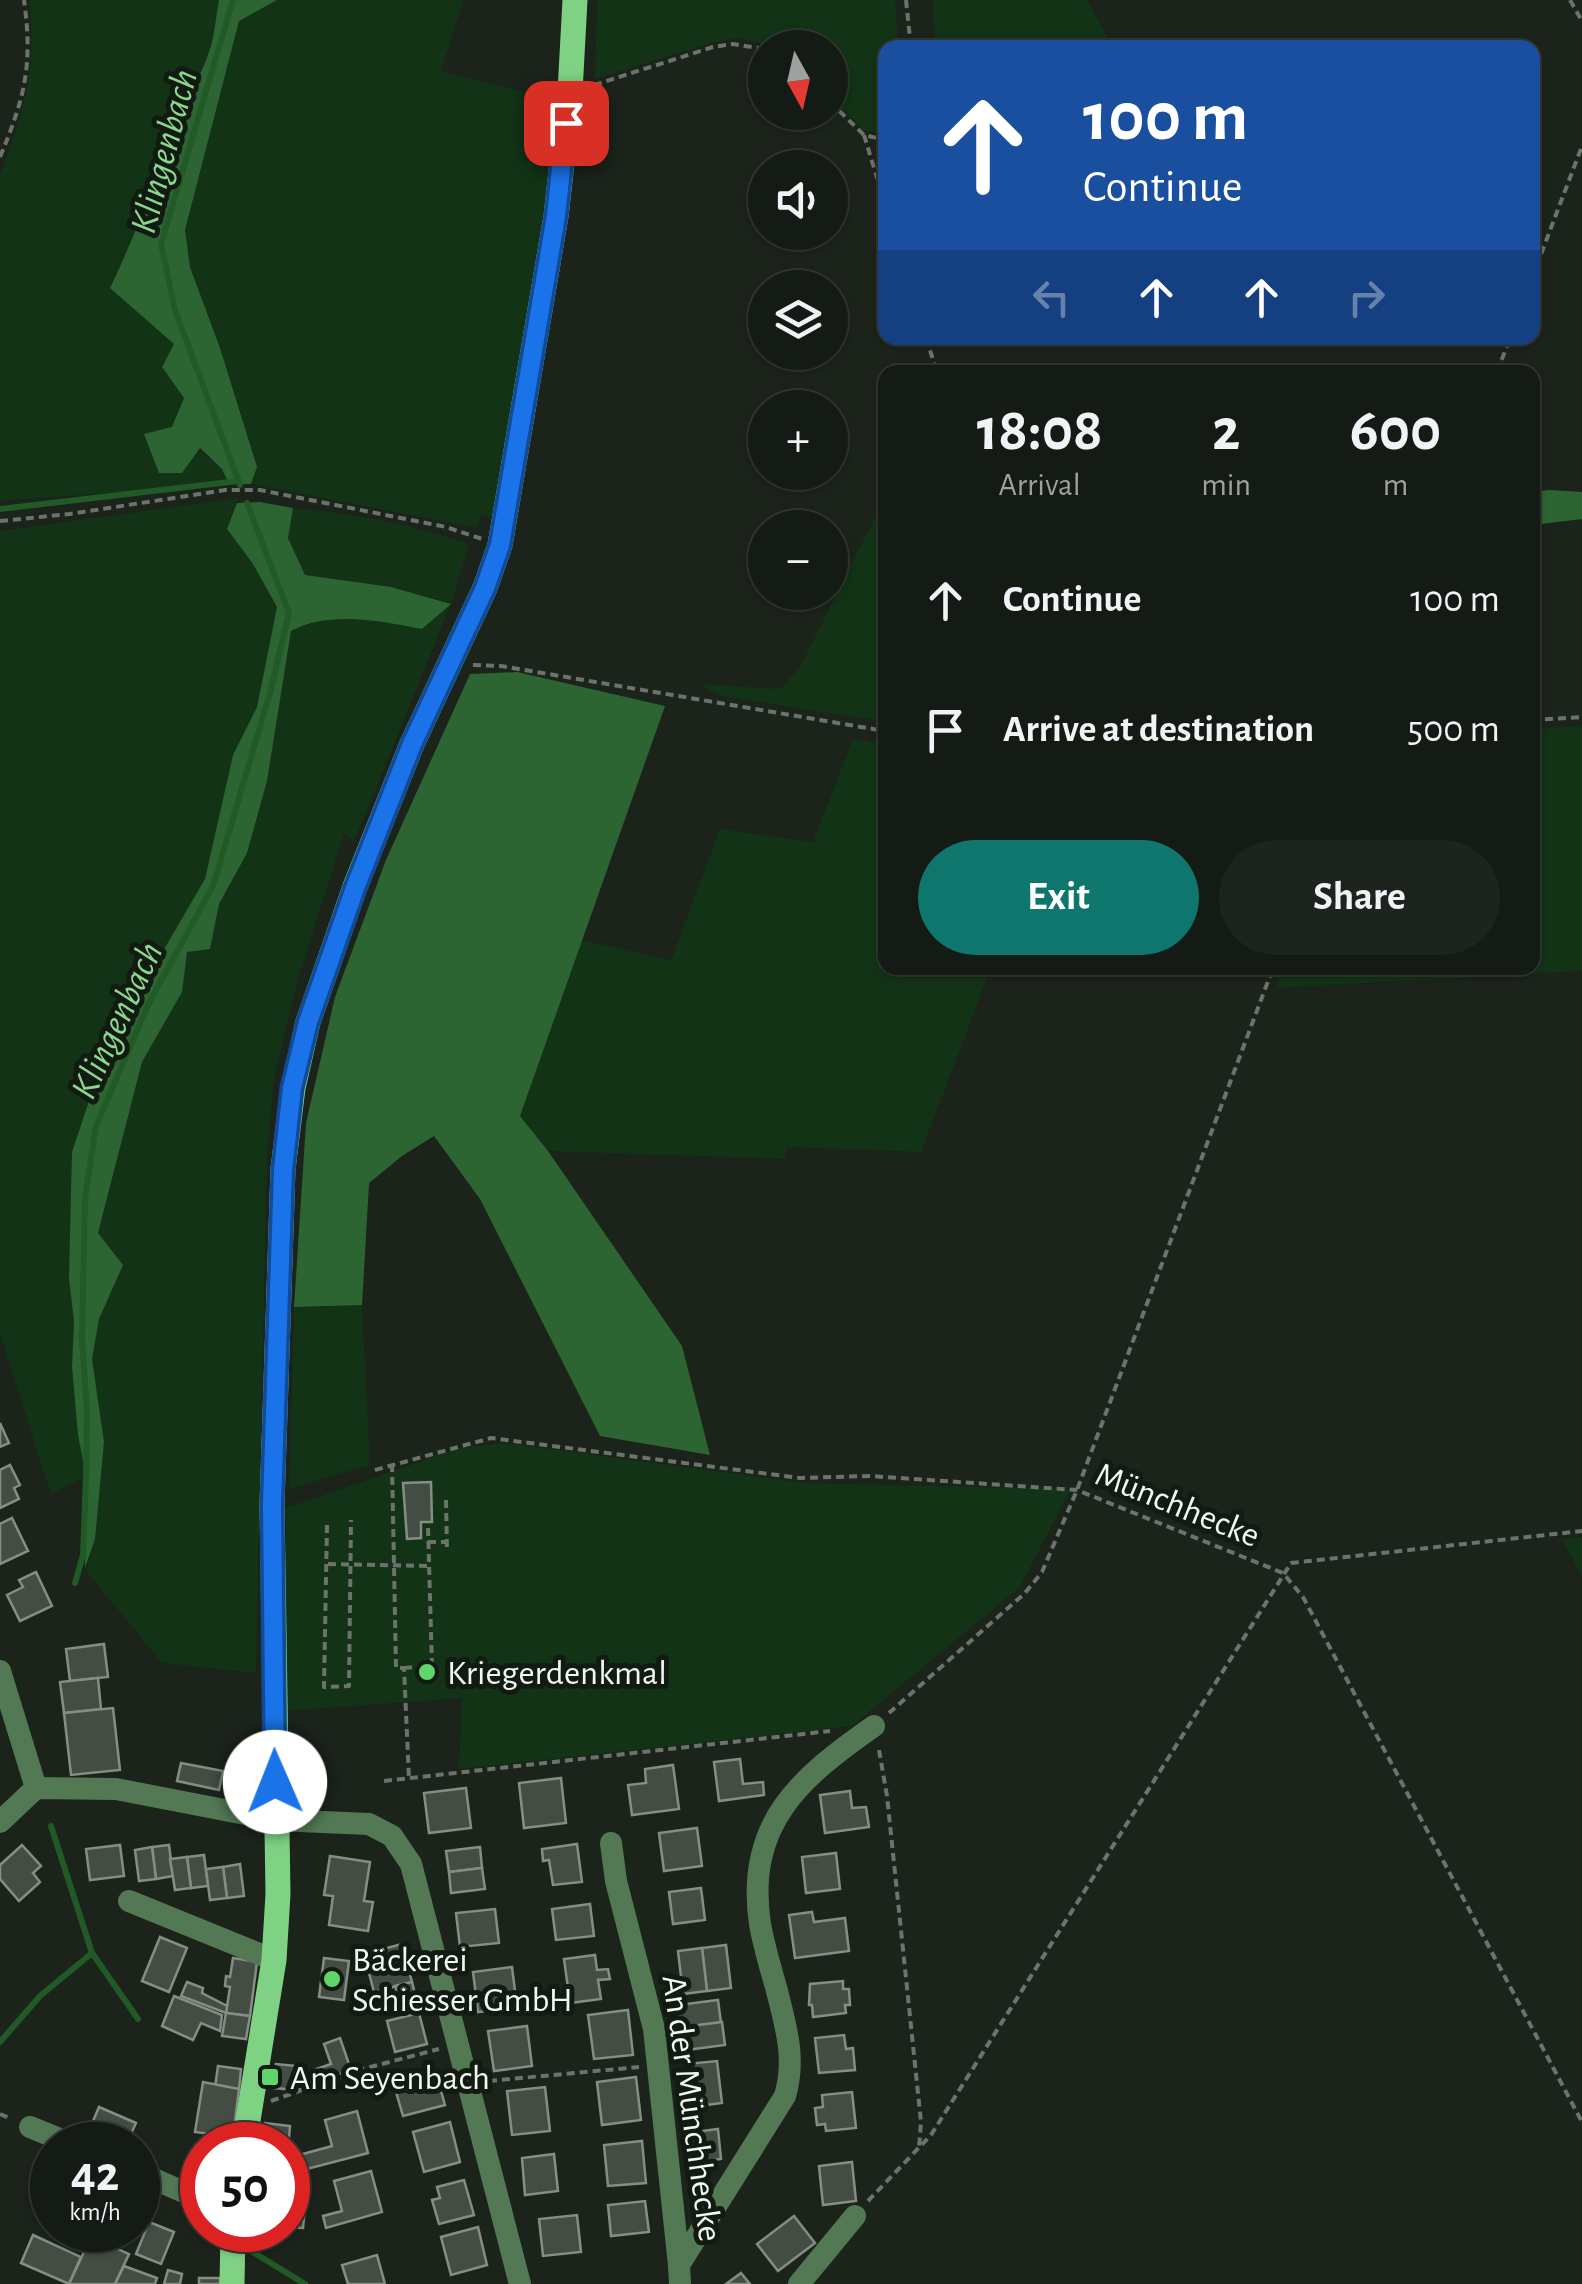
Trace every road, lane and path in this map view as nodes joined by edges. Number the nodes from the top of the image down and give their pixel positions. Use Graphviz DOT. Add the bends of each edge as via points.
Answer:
graph roads {
  1 [pos="24,0"];
  2 [pos="575,0"];
  3 [pos="906,0"];
  4 [pos="1570,0"];
  5 [pos="1582,21"];
  6 [pos="909,40"];
  7 [pos="748,46"];
  8 [pos="570,92"];
  9 [pos="848,120"];
  10 [pos="864,136"];
  11 [pos="878,139"];
  12 [pos="1582,146"];
  13 [pos="0,157"];
  14 [pos="878,181"];
  15 [pos="1540,257"];
  16 [pos="0,521"];
  17 [pos="500,545"];
  18 [pos="448,664"];
  19 [pos="1582,717"];
  20 [pos="1540,720"];
  21 [pos="878,730"];
  22 [pos="1270,975"];
  23 [pos="392,1464"];
  24 [pos="375,1470"];
  25 [pos="1078,1490"];
  26 [pos="446,1500"];
  27 [pos="351,1520"];
  28 [pos="326,1525"];
  29 [pos="428,1528"];
  30 [pos="1582,1531"];
  31 [pos="428,1542"];
  32 [pos="446,1542"];
  33 [pos="447,1552"];
  34 [pos="327,1564"];
  35 [pos="351,1565"];
  36 [pos="394,1565"];
  37 [pos="428,1566"];
  38 [pos="1284,1573"];
  39 [pos="424,1666"];
  40 [pos="432,1666"];
  41 [pos="404,1668"];
  42 [pos="0,1670"];
  43 [pos="874,1726"];
  44 [pos="836,1730"];
  45 [pos="409,1779"];
  46 [pos="384,1781"];
  47 [pos="36,1788"];
  48 [pos="276,1820"];
  49 [pos="0,1822"];
  50 [pos="610,1844"];
  51 [pos="128,1901"];
  52 [pos="274,1960"];
  53 [pos="458,2045"];
  54 [pos="658,2065"];
  55 [pos="468,2083"];
  56 [pos="1570,2099"];
  57 [pos="1582,2099"];
  58 [pos="250,2109"];
  59 [pos="248,2122"];
  60 [pos="1582,2122"];
  61 [pos="919,2148"];
  62 [pos="854,2216"];
  63 [pos="233,2252"];
  64 [pos="680,2274"];
  65 [pos="232,2284"];
  66 [pos="520,2284"];
  67 [pos="799,2284"];
  1 -- 13 [label="path" via="26,84"];
  2 -- 8 [label="main road"];
  3 -- 6 [label="path"];
  4 -- 5 [label="path"];
  7 -- 8 [label="path" via="714,47"];
  8 -- 17 [label="main road" via="556,216"];
  9 -- 10 [label="path"];
  10 -- 11 [label="path"];
  10 -- 14 [label="path"];
  12 -- 15 [label="path"];
  16 -- 17 [label="path" via="260,490 446,527"];
  17 -- 18 [label="main road"];
  18 -- 21 [label="path" via="501,666"];
  18 -- 48 [label="main road" via="355,888 292,1088 283,1170 272,1504"];
  19 -- 20 [label="path"];
  22 -- 25 [label="path"];
  23 -- 24 [label="path, Münchhecke"];
  23 -- 25 [label="path, Münchhecke" via="491,1438 800,1478 870,1476"];
  23 -- 36 [label="path"];
  25 -- 38 [label="path, Münchhecke"];
  25 -- 43 [label="path" via="1026,1594"];
  26 -- 32 [label="path"];
  27 -- 35 [label="path"];
  28 -- 34 [label="path"];
  29 -- 31 [label="path"];
  30 -- 38 [label="path" via="1291,1563"];
  31 -- 32 [label="path"];
  31 -- 37 [label="path"];
  32 -- 33 [label="path"];
  34 -- 35 [label="path"];
  34 -- 35 [label="path" via="324,1687 349,1686"];
  35 -- 36 [label="path"];
  36 -- 37 [label="path"];
  36 -- 41 [label="path" via="396,1668"];
  37 -- 40 [label="path"];
  38 -- 56 [label="path, Münchhecke" via="1304,1597"];
  38 -- 61 [label="path"];
  39 -- 40 [label="path"];
  39 -- 40 [label="path" via="424,1677 435,1676"];
  39 -- 41 [label="path"];
  41 -- 45 [label="path"];
  42 -- 47 [label="street"];
  43 -- 61 [label="path" via="887,1796"];
  43 -- 64 [label="street" via="802,1782 772,1826 758,1900 790,2042 790,2078"];
  44 -- 45 [label="path"];
  45 -- 46 [label="path"];
  47 -- 48 [label="street" via="116,1789"];
  47 -- 49 [label="street"];
  48 -- 52 [label="main road"];
  48 -- 53 [label="street" via="368,1824 392,1836 411,1864"];
  50 -- 54 [label="street, An der Münchhecke"];
  51 -- 52 [label="street"];
  52 -- 58 [label="main road"];
  53 -- 55 [label="street"];
  53 -- 58 [label="path" via="359,2070"];
  54 -- 55 [label="path"];
  54 -- 64 [label="street, An der Münchhecke"];
  55 -- 66 [label="street"];
  56 -- 57 [label="path"];
  56 -- 60 [label="path, Münchhecke"];
  58 -- 59 [label="main road"];
  61 -- 62 [label="path"];
  62 -- 67 [label="street"];
  63 -- 65 [label="main road"];
}
